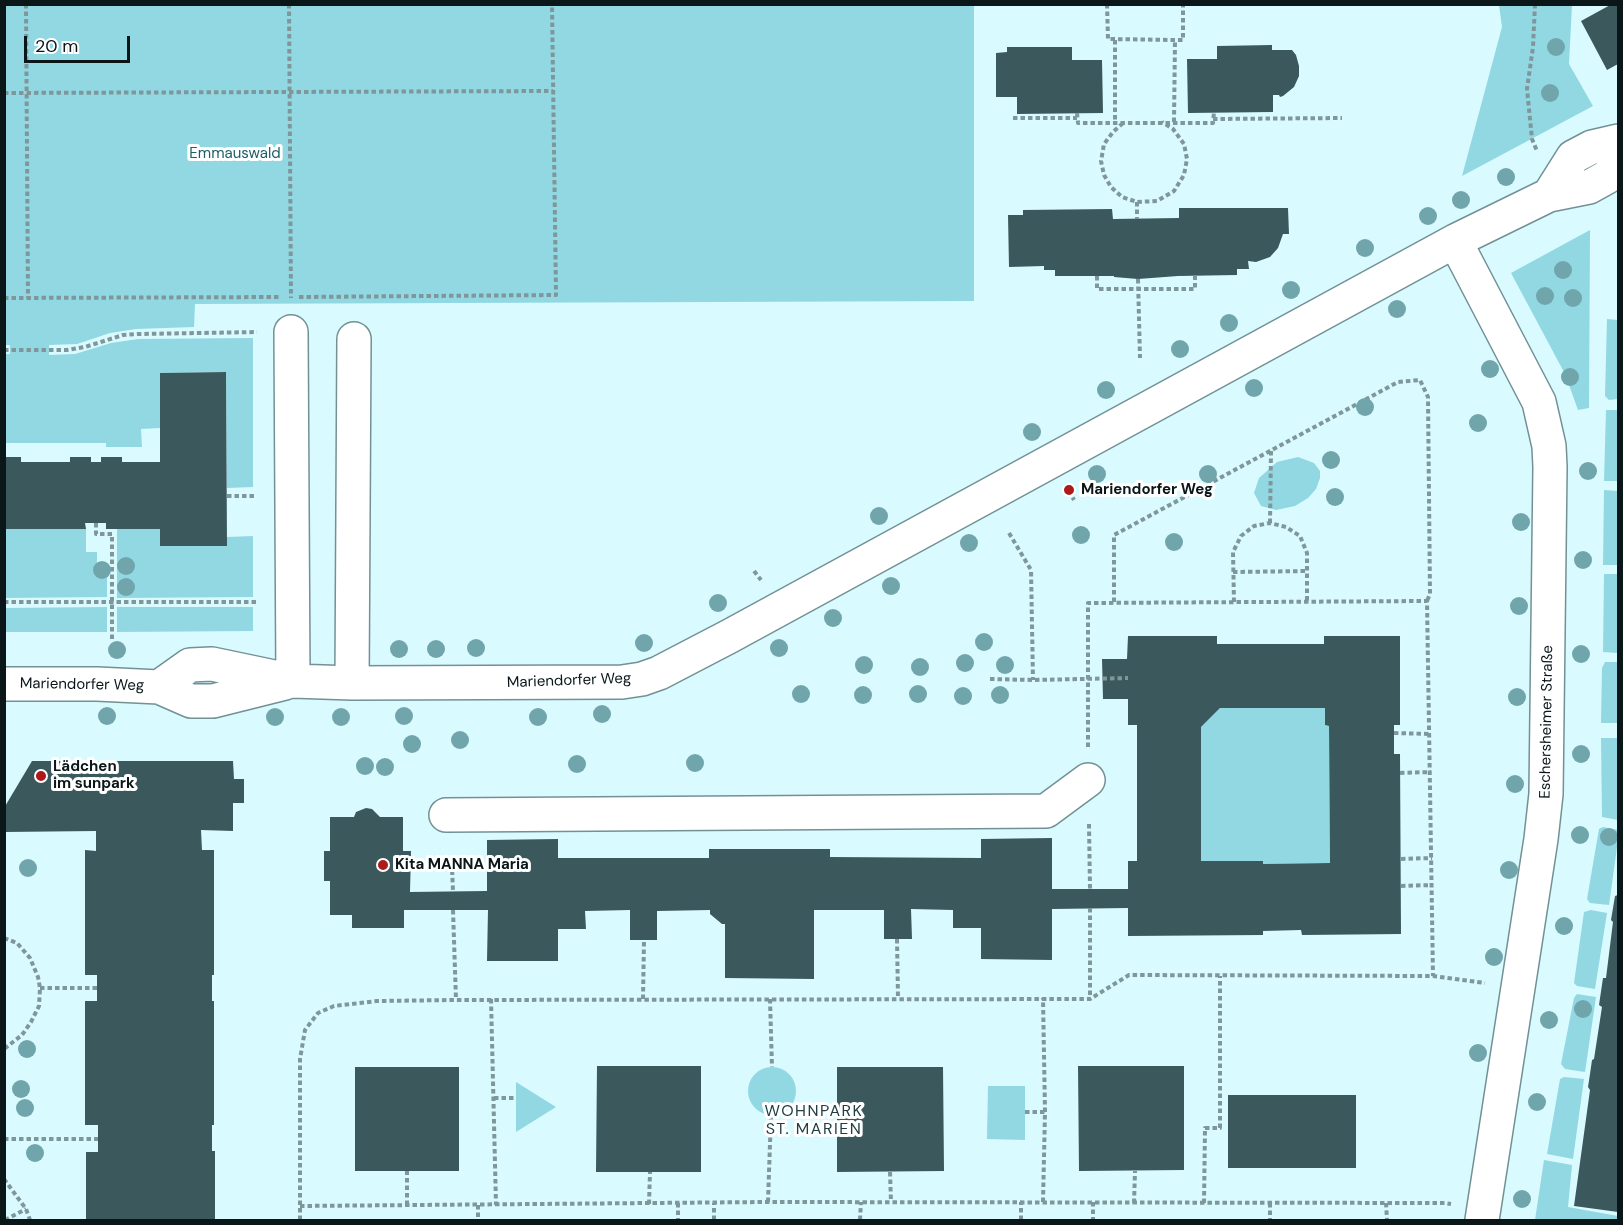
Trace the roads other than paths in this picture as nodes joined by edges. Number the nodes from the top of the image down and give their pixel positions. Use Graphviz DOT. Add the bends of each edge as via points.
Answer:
graph roads {
  1 [pos="1618,141"];
  2 [pos="1618,163"];
  3 [pos="1549,195"];
  4 [pos="1455,241"];
  5 [pos="291,332"];
  6 [pos="354,339"];
  7 [pos="292,681"];
  8 [pos="352,683"];
  9 [pos="4,684"];
  10 [pos="1088,780"];
  11 [pos="446,815"];
  12 [pos="1483,1215"];
  1 -- 3 [label="street" via="1592,147 1573,158"];
  2 -- 3 [label="street, Mariendorfer Weg" via="1607,177 1589,187"];
  3 -- 4 [label="street, Mariendorfer Weg"];
  4 -- 8 [label="street, Mariendorfer Weg" via="659,673 622,682"];
  4 -- 12 [label="street, Eschersheimer Straße" via="1539,402 1549,446 1546,794"];
  5 -- 7 [label="street"];
  6 -- 8 [label="street"];
  7 -- 8 [label="street, Mariendorfer Weg"];
  7 -- 9 [label="street, Mariendorfer Weg" via="212,664 190,664 159,687"];
  10 -- 11 [label="street" via="1046,811"];
}
